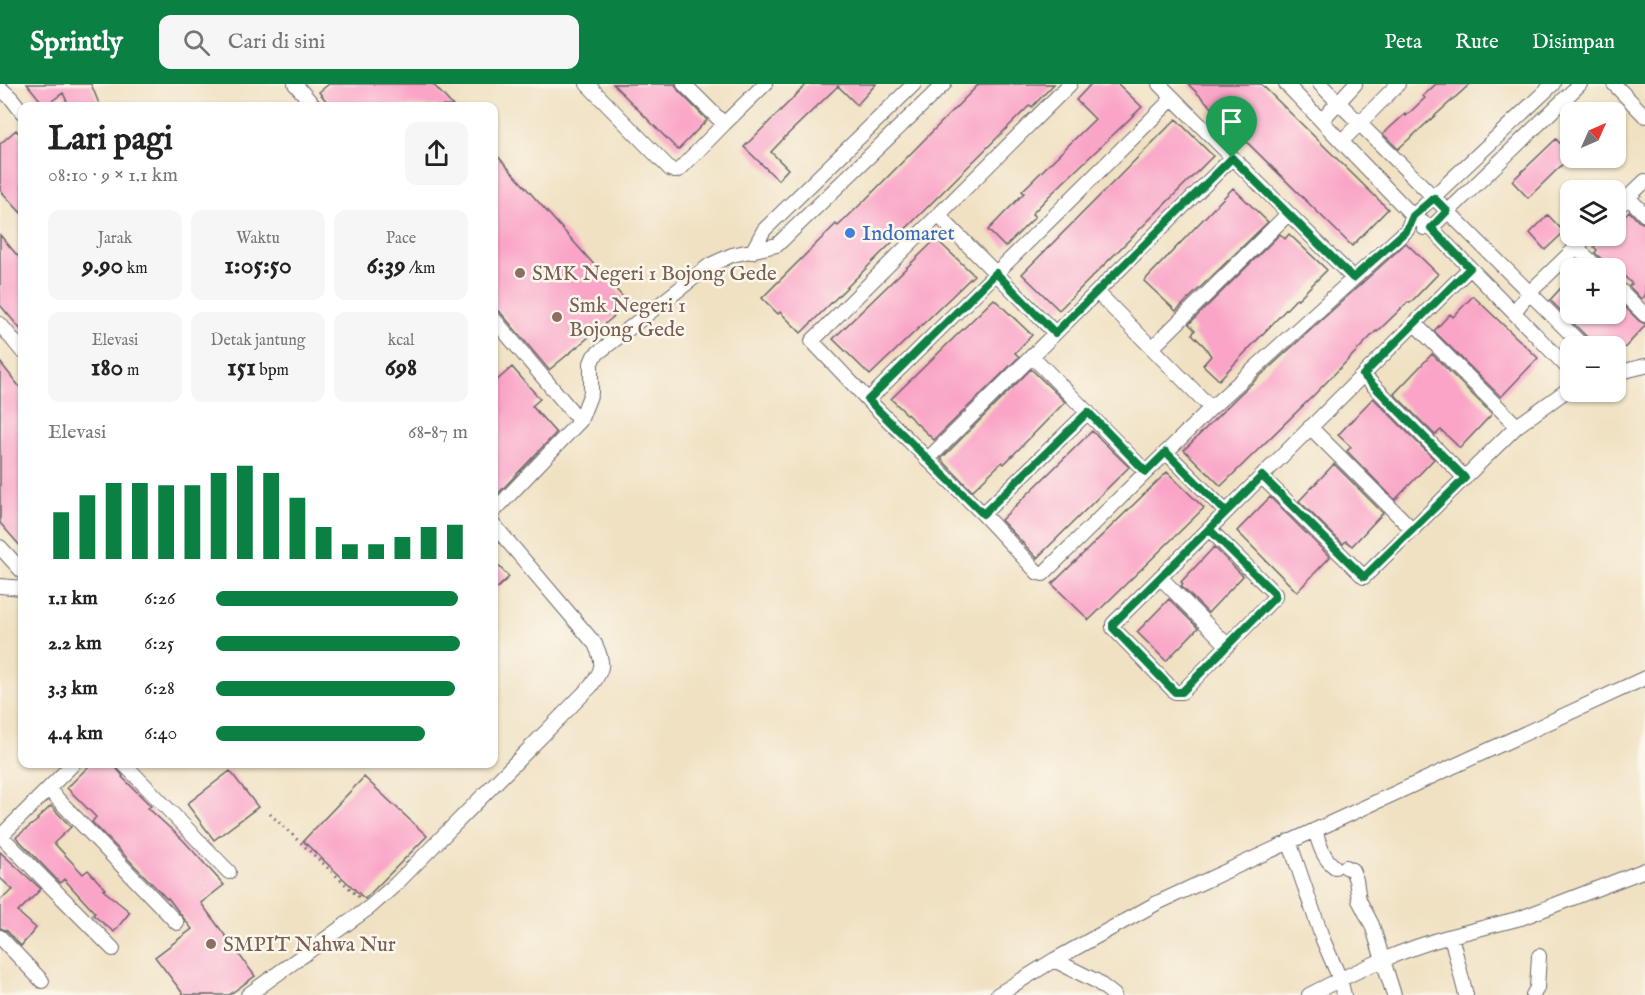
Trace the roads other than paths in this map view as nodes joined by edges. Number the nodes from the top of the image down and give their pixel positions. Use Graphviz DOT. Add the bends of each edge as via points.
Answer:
graph roads {
  1 [pos="587,84"];
  2 [pos="684,84"];
  3 [pos="765,84"];
  4 [pos="914,84"];
  5 [pos="944,84"];
  6 [pos="1070,84"];
  7 [pos="1159,84"];
  8 [pos="1286,84"];
  9 [pos="1320,84"];
  10 [pos="1355,84"];
  11 [pos="1398,84"];
  12 [pos="1580,84"];
  13 [pos="1614,84"];
  14 [pos="303,87"];
  15 [pos="1545,87"];
  16 [pos="0,88"];
  17 [pos="1173,98"];
  18 [pos="312,102"];
  19 [pos="1338,102"];
  20 [pos="1557,106"];
  21 [pos="18,107"];
  22 [pos="1645,116"];
  23 [pos="1322,120"];
  24 [pos="1360,123"];
  25 [pos="724,124"];
  26 [pos="1342,141"];
  27 [pos="1232,158"];
  28 [pos="1645,181"];
  29 [pos="1628,197"];
  30 [pos="1434,198"];
  31 [pos="1447,211"];
  32 [pos="1288,214"];
  33 [pos="938,215"];
  34 [pos="1645,215"];
  35 [pos="1413,216"];
  36 [pos="1431,228"];
  37 [pos="1407,230"];
  38 [pos="1576,246"];
  39 [pos="752,252"];
  40 [pos="1588,258"];
  41 [pos="1470,268"];
  42 [pos="996,273"];
  43 [pos="1353,278"];
  44 [pos="1097,292"];
  45 [pos="1529,293"];
  46 [pos="1626,296"];
  47 [pos="1514,312"];
  48 [pos="1645,315"];
  49 [pos="1414,323"];
  50 [pos="0,324"];
  51 [pos="498,324"];
  52 [pos="1055,333"];
  53 [pos="1573,336"];
  54 [pos="18,346"];
  55 [pos="1152,348"];
  56 [pos="1032,356"];
  57 [pos="1560,360"];
  58 [pos="1645,366"];
  59 [pos="1626,371"];
  60 [pos="1363,375"];
  61 [pos="1560,395"];
  62 [pos="868,400"];
  63 [pos="1211,408"];
  64 [pos="1088,412"];
  65 [pos="580,421"];
  66 [pos="1517,426"];
  67 [pos="1311,427"];
  68 [pos="1166,452"];
  69 [pos="927,460"];
  70 [pos="1146,472"];
  71 [pos="1262,476"];
  72 [pos="1465,478"];
  73 [pos="498,507"];
  74 [pos="1226,512"];
  75 [pos="983,514"];
  76 [pos="1209,529"];
  77 [pos="498,530"];
  78 [pos="1413,530"];
  79 [pos="0,547"];
  80 [pos="18,567"];
  81 [pos="1160,577"];
  82 [pos="0,586"];
  83 [pos="18,588"];
  84 [pos="1227,645"];
  85 [pos="1645,678"];
  86 [pos="69,768"];
  87 [pos="127,768"];
  88 [pos="48,789"];
  89 [pos="1316,830"];
  90 [pos="1,837"];
  91 [pos="1288,841"];
  92 [pos="1645,870"];
  93 [pos="230,872"];
  94 [pos="177,923"];
  95 [pos="1451,936"];
  96 [pos="0,937"];
  97 [pos="113,949"];
  98 [pos="1539,956"];
  99 [pos="1054,960"];
  100 [pos="1383,960"];
  101 [pos="1340,979"];
  102 [pos="42,981"];
  103 [pos="248,995"];
  104 [pos="997,995"];
  105 [pos="1114,995"];
  106 [pos="1309,995"];
  107 [pos="1344,995"];
  108 [pos="1394,995"];
  109 [pos="1466,995"];
  110 [pos="1533,995"];
  1 -- 25 [label="street" via="675,171"];
  2 -- 25 [label="street"];
  3 -- 25 [label="street"];
  4 -- 39 [label="street" via="764,230"];
  5 -- 39 [label="street" via="777,245"];
  6 -- 33 [label="street"];
  7 -- 17 [label="street"];
  8 -- 23 [label="street"];
  9 -- 19 [label="street"];
  10 -- 19 [label="street"];
  11 -- 24 [label="street"];
  12 -- 20 [label="street"];
  13 -- 22 [label="street"];
  14 -- 18 [label="street"];
  15 -- 20 [label="street"];
  15 -- 30 [label="street"];
  16 -- 21 [label="street"];
  17 -- 27 [label="street"];
  17 -- 42 [label="street"];
  19 -- 23 [label="street"];
  19 -- 24 [label="street"];
  20 -- 31 [label="street"];
  23 -- 26 [label="street"];
  24 -- 26 [label="street"];
  24 -- 30 [label="street"];
  26 -- 35 [label="street"];
  27 -- 32 [label="street"];
  27 -- 44 [label="street"];
  28 -- 29 [label="street"];
  29 -- 34 [label="street"];
  30 -- 31 [label="street"];
  30 -- 35 [label="street"];
  31 -- 36 [label="street"];
  31 -- 45 [label="street"];
  32 -- 43 [label="street"];
  32 -- 55 [label="street"];
  33 -- 42 [label="street"];
  33 -- 62 [label="street" via="812,341"];
  35 -- 36 [label="street"];
  35 -- 37 [label="street"];
  36 -- 37 [label="street"];
  36 -- 41 [label="street"];
  37 -- 43 [label="street"];
  38 -- 40 [label="street"];
  38 -- 45 [label="street"];
  39 -- 65 [label="street" via="732,255 710,265 594,356 591,393"];
  41 -- 47 [label="street"];
  41 -- 49 [label="street"];
  42 -- 52 [label="street"];
  42 -- 62 [label="street"];
  43 -- 63 [label="street"];
  44 -- 52 [label="street"];
  44 -- 55 [label="street"];
  45 -- 47 [label="street"];
  45 -- 53 [label="street"];
  46 -- 48 [label="street"];
  47 -- 57 [label="street"];
  49 -- 60 [label="street"];
  49 -- 66 [label="street"];
  50 -- 54 [label="street"];
  51 -- 65 [label="street"];
  52 -- 56 [label="street"];
  55 -- 63 [label="street"];
  56 -- 64 [label="street"];
  56 -- 69 [label="street"];
  58 -- 59 [label="street"];
  60 -- 67 [label="street"];
  60 -- 72 [label="street"];
  61 -- 66 [label="street"];
  62 -- 69 [label="street"];
  63 -- 68 [label="street"];
  64 -- 70 [label="street"];
  64 -- 75 [label="street"];
  65 -- 73 [label="street"];
  66 -- 72 [label="street"];
  67 -- 71 [label="street"];
  67 -- 78 [label="street"];
  68 -- 70 [label="street"];
  68 -- 74 [label="street"];
  69 -- 75 [label="street"];
  70 -- 75 [label="street" via="1043,574"];
  71 -- 74 [label="street"];
  71 -- 78 [label="street" via="1364,577"];
  72 -- 78 [label="street"];
  74 -- 76 [label="street"];
  76 -- 81 [label="street"];
  76 -- 84 [label="street" via="1275,594"];
  77 -- 103 [label="street" via="595,644 602,659 601,673 417,864 370,907"];
  79 -- 80 [label="street"];
  81 -- 84 [label="street"];
  81 -- 84 [label="street" via="1113,624 1114,631 1179,693"];
  82 -- 83 [label="street"];
  85 -- 89 [label="street"];
  86 -- 88 [label="street"];
  87 -- 93 [label="street"];
  88 -- 90 [label="street"];
  88 -- 94 [label="street"];
  89 -- 91 [label="street"];
  89 -- 100 [label="street" via="1329,862 1352,870 1359,900"];
  90 -- 97 [label="street"];
  91 -- 99 [label="street" via="1157,903"];
  91 -- 101 [label="street"];
  92 -- 95 [label="street" via="1521,918"];
  95 -- 100 [label="street"];
  95 -- 109 [label="street"];
  96 -- 102 [label="street"];
  98 -- 110 [label="street"];
  99 -- 104 [label="street"];
  99 -- 105 [label="street" via="1096,981"];
  100 -- 101 [label="street"];
  100 -- 108 [label="street"];
  101 -- 106 [label="street"];
  101 -- 107 [label="street"];
}
